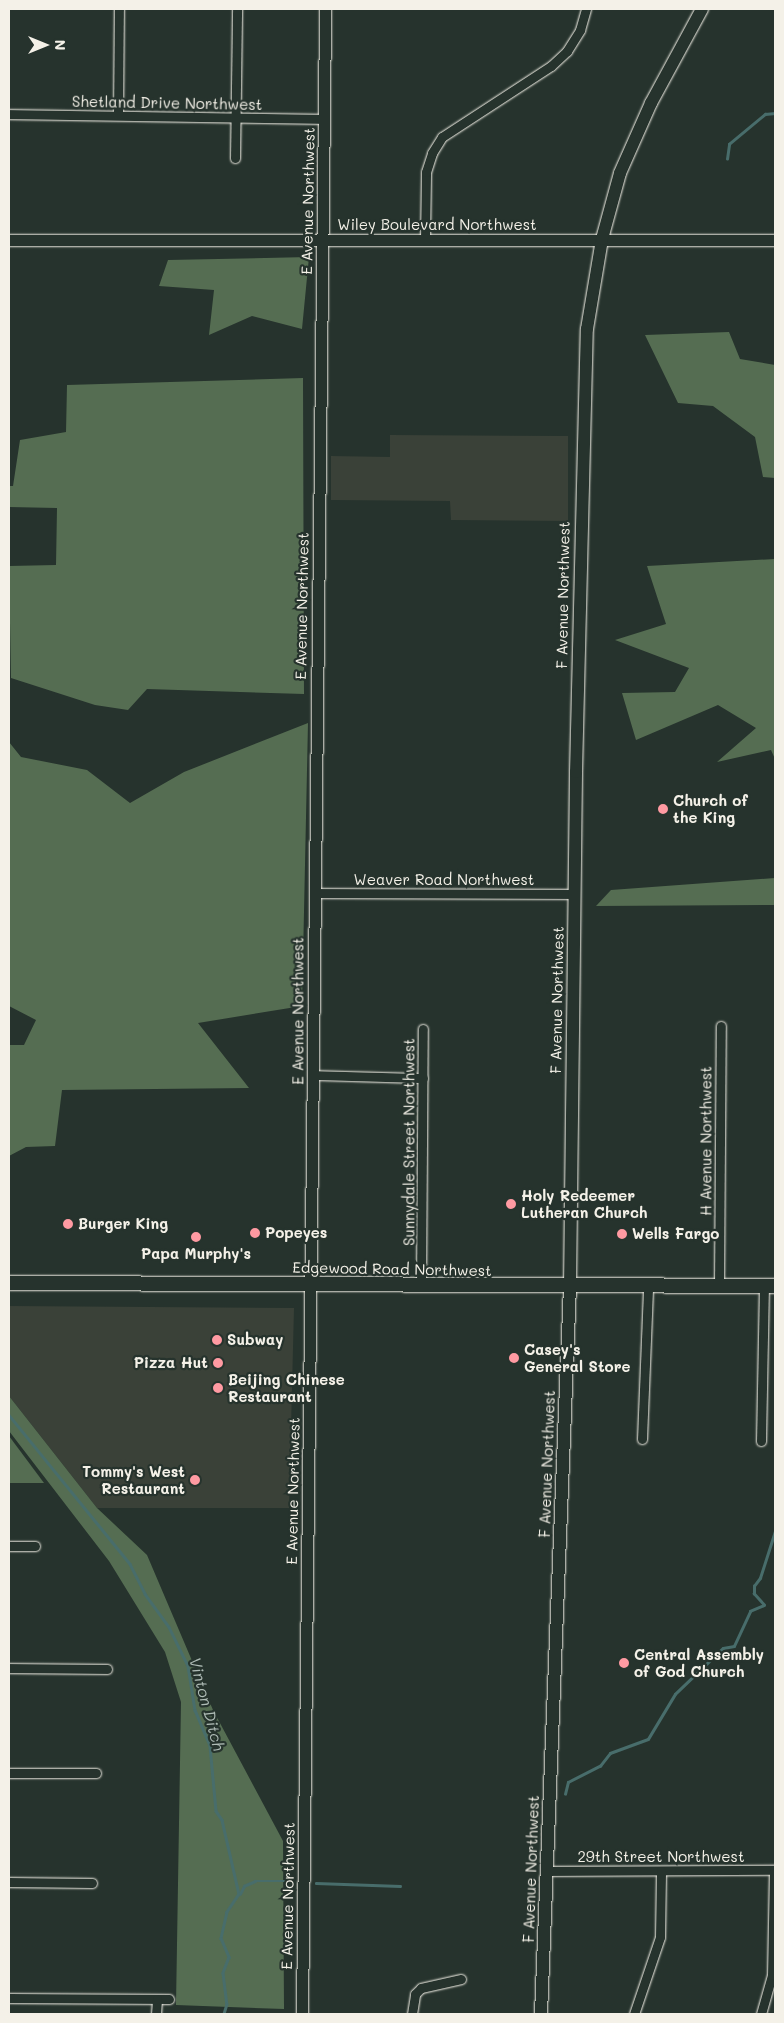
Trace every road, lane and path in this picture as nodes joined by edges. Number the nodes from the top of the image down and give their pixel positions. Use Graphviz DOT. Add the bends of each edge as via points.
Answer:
graph roads {
  1 [pos="119,9"];
  2 [pos="237,9"];
  3 [pos="325,9"];
  4 [pos="586,9"];
  5 [pos="702,9"];
  6 [pos="9,114"];
  7 [pos="118,116"];
  8 [pos="235,117"];
  9 [pos="324,119"];
  10 [pos="234,158"];
  11 [pos="426,239"];
  12 [pos="602,239"];
  13 [pos="9,240"];
  14 [pos="775,240"];
  15 [pos="323,241"];
  16 [pos="314,893"];
  17 [pos="575,894"];
  18 [pos="721,1026"];
  19 [pos="424,1028"];
  20 [pos="313,1075"];
  21 [pos="423,1078"];
  22 [pos="9,1283"];
  23 [pos="310,1284"];
  24 [pos="421,1286"];
  25 [pos="570,1286"];
  26 [pos="719,1286"];
  27 [pos="769,1286"];
  28 [pos="648,1287"];
  29 [pos="642,1439"];
  30 [pos="761,1442"];
  31 [pos="9,1546"];
  32 [pos="35,1546"];
  33 [pos="9,1668"];
  34 [pos="108,1670"];
  35 [pos="9,1773"];
  36 [pos="96,1773"];
  37 [pos="775,1870"];
  38 [pos="548,1871"];
  39 [pos="661,1871"];
  40 [pos="9,1882"];
  41 [pos="92,1883"];
  42 [pos="462,1979"];
  43 [pos="9,1998"];
  44 [pos="156,1999"];
  45 [pos="169,1999"];
  46 [pos="156,2014"];
  47 [pos="302,2014"];
  48 [pos="412,2014"];
  49 [pos="541,2014"];
  50 [pos="634,2014"];
  51 [pos="760,2014"];
  1 -- 7 [label="street"];
  2 -- 8 [label="street"];
  3 -- 9 [label="street, E Avenue Northwest"];
  4 -- 11 [label="street" via="580,30 567,51 551,66 442,138 432,153 426,172"];
  5 -- 12 [label="main road, F Avenue Northwest" via="634,137 620,173"];
  6 -- 7 [label="street, Shetland Drive Northwest"];
  7 -- 8 [label="street, Shetland Drive Northwest"];
  8 -- 9 [label="street, Shetland Drive Northwest"];
  8 -- 10 [label="street"];
  9 -- 15 [label="street, E Avenue Northwest"];
  11 -- 12 [label="street, Wiley Boulevard Northwest"];
  11 -- 15 [label="street, Wiley Boulevard Northwest"];
  12 -- 14 [label="street, Wiley Boulevard Northwest"];
  12 -- 17 [label="main road, F Avenue Northwest" via="587,330 585,372"];
  13 -- 15 [label="street, Wiley Boulevard Northwest"];
  15 -- 16 [label="street, E Avenue Northwest"];
  16 -- 17 [label="street, Weaver Road Northwest"];
  16 -- 20 [label="street, E Avenue Northwest"];
  17 -- 25 [label="main road, F Avenue Northwest"];
  18 -- 26 [label="street, H Avenue Northwest"];
  19 -- 21 [label="street, Sunnydale Street Northwest"];
  20 -- 21 [label="street"];
  20 -- 23 [label="street, E Avenue Northwest"];
  21 -- 24 [label="street, Sunnydale Street Northwest"];
  22 -- 23 [label="main road, Edgewood Road Northwest"];
  23 -- 24 [label="main road, Edgewood Road Northwest"];
  23 -- 47 [label="street, E Avenue Northwest"];
  24 -- 25 [label="main road, Edgewood Road Northwest"];
  25 -- 28 [label="main road, Edgewood Road Northwest"];
  25 -- 38 [label="main road, F Avenue Northwest"];
  26 -- 27 [label="main road, Edgewood Road Northwest"];
  26 -- 28 [label="main road, Edgewood Road Northwest"];
  27 -- 30 [label="street"];
  28 -- 29 [label="street"];
  31 -- 32 [label="street"];
  33 -- 34 [label="street"];
  35 -- 36 [label="street"];
  37 -- 39 [label="street, 29th Street Northwest"];
  37 -- 51 [label="street" via="772,1975"];
  38 -- 39 [label="street, 29th Street Northwest"];
  38 -- 49 [label="main road, F Avenue Northwest"];
  39 -- 50 [label="street" via="660,1937"];
  40 -- 41 [label="street"];
  42 -- 48 [label="street" via="421,1988 414,1994"];
  43 -- 44 [label="street"];
  44 -- 45 [label="street"];
  44 -- 46 [label="street"];
}
